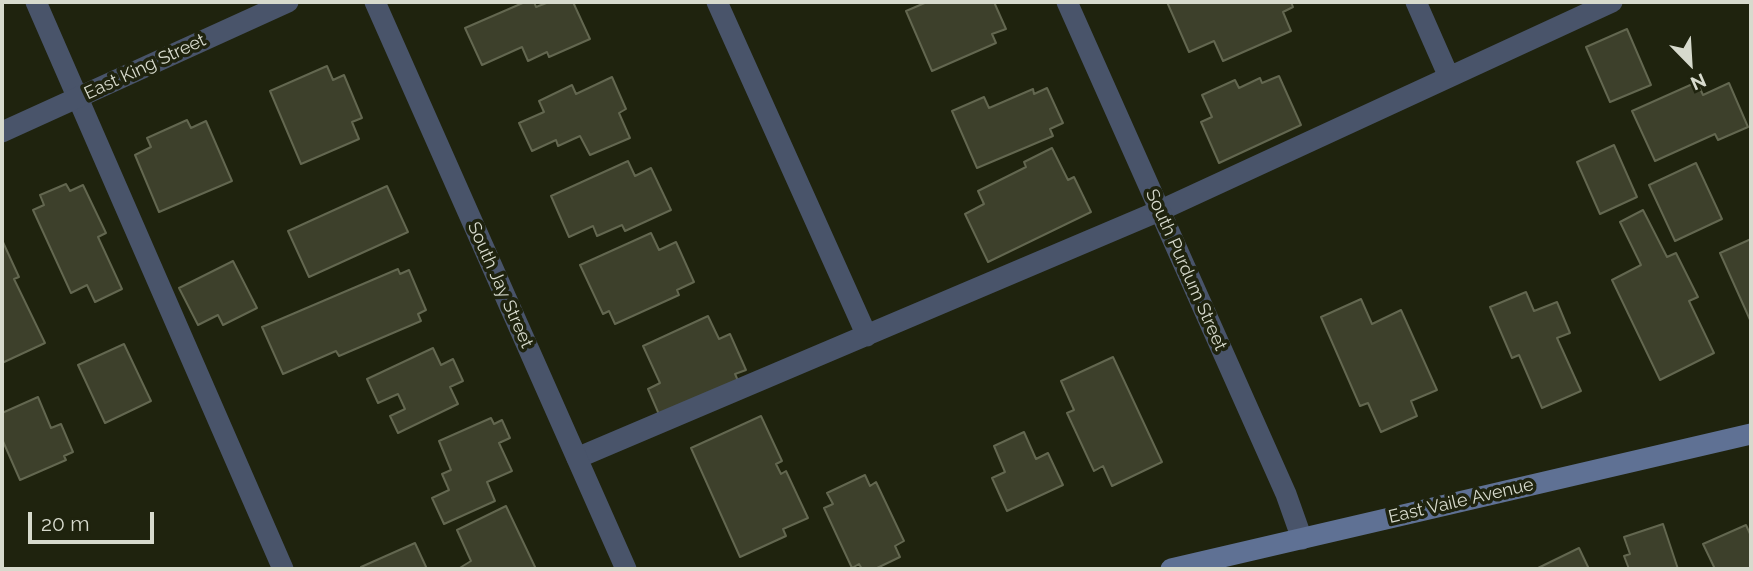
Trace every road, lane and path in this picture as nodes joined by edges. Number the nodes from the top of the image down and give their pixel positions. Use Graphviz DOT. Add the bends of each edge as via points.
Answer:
graph roads {
  1 [pos="36,2"];
  2 [pos="288,2"];
  3 [pos="375,2"];
  4 [pos="717,2"];
  5 [pos="1067,2"];
  6 [pos="1416,2"];
  7 [pos="1612,2"];
  8 [pos="1449,77"];
  9 [pos="79,97"];
  10 [pos="2,132"];
  11 [pos="1159,211"];
  12 [pos="867,336"];
  13 [pos="1751,434"];
  14 [pos="577,458"];
  15 [pos="1302,538"];
  16 [pos="283,569"];
  17 [pos="626,569"];
  18 [pos="1171,569"];
  1 -- 9 [label="street"];
  2 -- 9 [label="street, East King Street"];
  3 -- 14 [label="street, South Jay Street"];
  4 -- 12 [label="street"];
  5 -- 11 [label="street, South Purdum Street"];
  6 -- 8 [label="street"];
  7 -- 8 [label="street"];
  8 -- 11 [label="street"];
  9 -- 10 [label="street, East King Street"];
  9 -- 16 [label="street"];
  11 -- 12 [label="street"];
  11 -- 15 [label="street, South Purdum Street"];
  12 -- 14 [label="street"];
  13 -- 15 [label="street, East Vaile Avenue"];
  14 -- 17 [label="street, South Jay Street"];
  15 -- 18 [label="street, East Vaile Avenue"];
}
